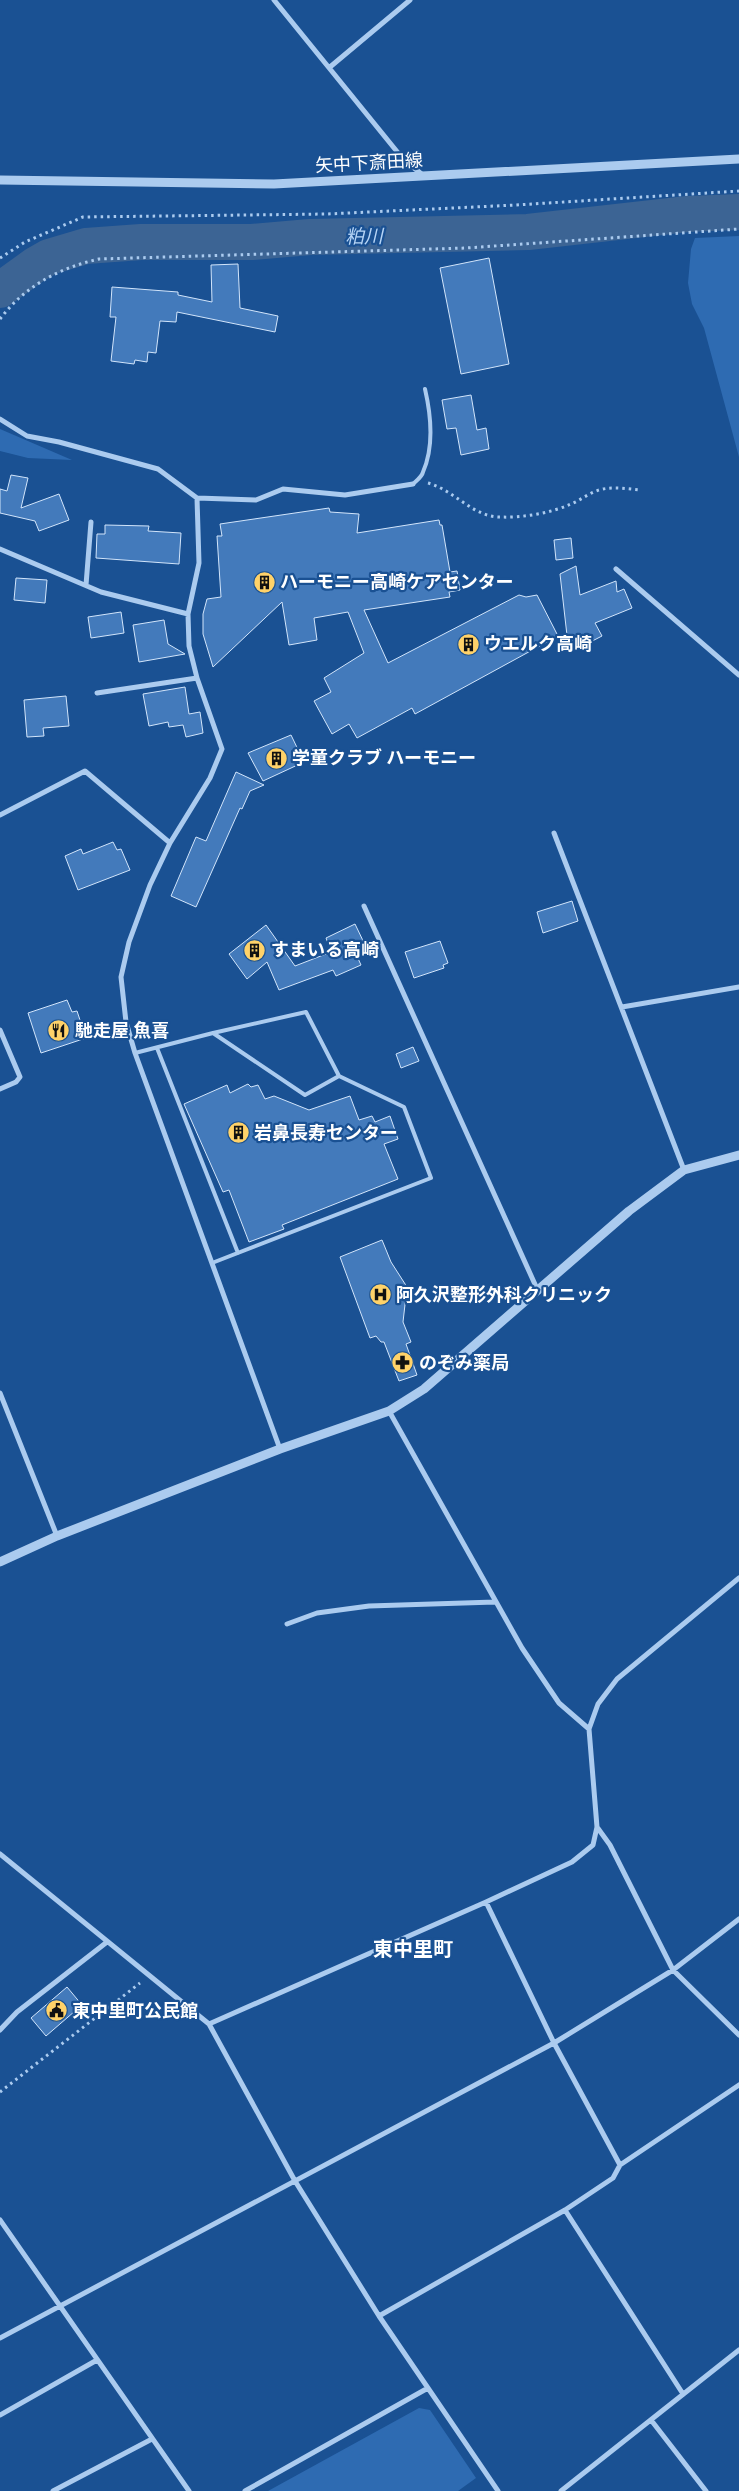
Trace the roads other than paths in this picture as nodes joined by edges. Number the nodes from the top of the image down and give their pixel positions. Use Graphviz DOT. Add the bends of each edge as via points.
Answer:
graph roads {
  1 [pos="274,0"];
  2 [pos="410,0"];
  3 [pos="330,67"];
  4 [pos="739,159"];
  5 [pos="425,177"];
  6 [pos="0,180"];
  7 [pos="425,389"];
  8 [pos="0,419"];
  9 [pos="413,484"];
  10 [pos="197,498"];
  11 [pos="91,522"];
  12 [pos="0,549"];
  13 [pos="616,569"];
  14 [pos="86,585"];
  15 [pos="188,614"];
  16 [pos="739,675"];
  17 [pos="196,678"];
  18 [pos="96,693"];
  19 [pos="0,815"];
  20 [pos="554,833"];
  21 [pos="170,843"];
  22 [pos="364,906"];
  23 [pos="739,987"];
  24 [pos="622,1008"];
  25 [pos="0,1030"];
  26 [pos="213,1033"];
  27 [pos="156,1048"];
  28 [pos="134,1054"];
  29 [pos="339,1076"];
  30 [pos="0,1089"];
  31 [pos="739,1155"];
  32 [pos="684,1170"];
  33 [pos="238,1252"];
  34 [pos="212,1263"];
  35 [pos="538,1291"];
  36 [pos="0,1393"];
  37 [pos="389,1411"];
  38 [pos="280,1449"];
  39 [pos="57,1536"];
  40 [pos="0,1562"];
  41 [pos="739,1578"];
  42 [pos="496,1602"];
  43 [pos="287,1624"];
  44 [pos="589,1729"];
  45 [pos="597,1827"];
  46 [pos="0,1854"];
  47 [pos="486,1902"];
  48 [pos="739,1919"];
  49 [pos="108,1942"];
  50 [pos="673,1970"];
  51 [pos="209,2024"];
  52 [pos="0,2030"];
  53 [pos="739,2035"];
  54 [pos="554,2043"];
  55 [pos="739,2085"];
  56 [pos="620,2165"];
  57 [pos="295,2181"];
  58 [pos="565,2210"];
  59 [pos="0,2220"];
  60 [pos="59,2306"];
  61 [pos="379,2316"];
  62 [pos="0,2338"];
  63 [pos="739,2350"];
  64 [pos="97,2360"];
  65 [pos="428,2388"];
  66 [pos="683,2394"];
  67 [pos="0,2415"];
  68 [pos="651,2420"];
  69 [pos="152,2439"];
  70 [pos="53,2491"];
  71 [pos="189,2491"];
  72 [pos="245,2491"];
  73 [pos="498,2491"];
  74 [pos="561,2491"];
  75 [pos="706,2491"];
  1 -- 3 [label="street"];
  2 -- 3 [label="street"];
  3 -- 5 [label="street" via="403,159"];
  4 -- 5 [label="street, 矢中下斎田線"];
  5 -- 6 [label="street, 矢中下斎田線" via="274,184"];
  7 -- 9 [label="lane" via="431,414 429,447 423,474"];
  8 -- 10 [label="street" via="27,436 158,469"];
  9 -- 10 [label="street" via="345,495 283,489 256,500"];
  10 -- 15 [label="street" via="199,563"];
  11 -- 14 [label="street"];
  12 -- 14 [label="street"];
  13 -- 16 [label="street"];
  14 -- 15 [label="street" via="101,592"];
  15 -- 17 [label="street" via="189,646"];
  17 -- 18 [label="street"];
  17 -- 21 [label="street" via="222,748 210,778"];
  19 -- 21 [label="street" via="86,771"];
  20 -- 24 [label="street"];
  21 -- 28 [label="street" via="150,885 120,977"];
  22 -- 35 [label="street"];
  23 -- 24 [label="street"];
  24 -- 32 [label="street"];
  25 -- 30 [label="street" via="20,1076 16,1082"];
  26 -- 27 [label="lane"];
  26 -- 29 [label="lane" via="304,1095"];
  26 -- 29 [label="lane" via="306,1012"];
  27 -- 28 [label="lane"];
  27 -- 33 [label="lane"];
  28 -- 34 [label="street"];
  29 -- 33 [label="lane" via="404,1108 431,1178"];
  31 -- 32 [label="street"];
  32 -- 35 [label="street" via="629,1211"];
  33 -- 34 [label="lane"];
  34 -- 38 [label="street"];
  35 -- 37 [label="street" via="424,1389"];
  36 -- 39 [label="street"];
  37 -- 38 [label="street"];
  37 -- 42 [label="street"];
  38 -- 39 [label="street"];
  39 -- 40 [label="street"];
  41 -- 44 [label="street" via="617,1679 598,1704"];
  42 -- 43 [label="street" via="369,1606 318,1613"];
  42 -- 44 [label="street" via="559,1703"];
  44 -- 45 [label="street"];
  45 -- 47 [label="street" via="593,1845 572,1862"];
  45 -- 50 [label="street" via="610,1845"];
  46 -- 49 [label="street"];
  47 -- 51 [label="street"];
  47 -- 54 [label="street"];
  48 -- 50 [label="street"];
  49 -- 51 [label="street"];
  49 -- 52 [label="street" via="17,2012"];
  50 -- 53 [label="street"];
  50 -- 54 [label="street"];
  51 -- 57 [label="street"];
  54 -- 56 [label="street"];
  54 -- 57 [label="street"];
  55 -- 56 [label="street"];
  56 -- 58 [label="street" via="613,2178"];
  57 -- 60 [label="street"];
  57 -- 61 [label="street"];
  58 -- 61 [label="street"];
  58 -- 66 [label="street"];
  59 -- 60 [label="street"];
  60 -- 62 [label="street"];
  60 -- 64 [label="street"];
  61 -- 65 [label="street"];
  63 -- 66 [label="street"];
  64 -- 67 [label="street"];
  64 -- 69 [label="street"];
  65 -- 72 [label="street"];
  65 -- 73 [label="street"];
  66 -- 68 [label="street"];
  68 -- 74 [label="street"];
  68 -- 75 [label="street"];
  69 -- 70 [label="street"];
  69 -- 71 [label="street"];
}
